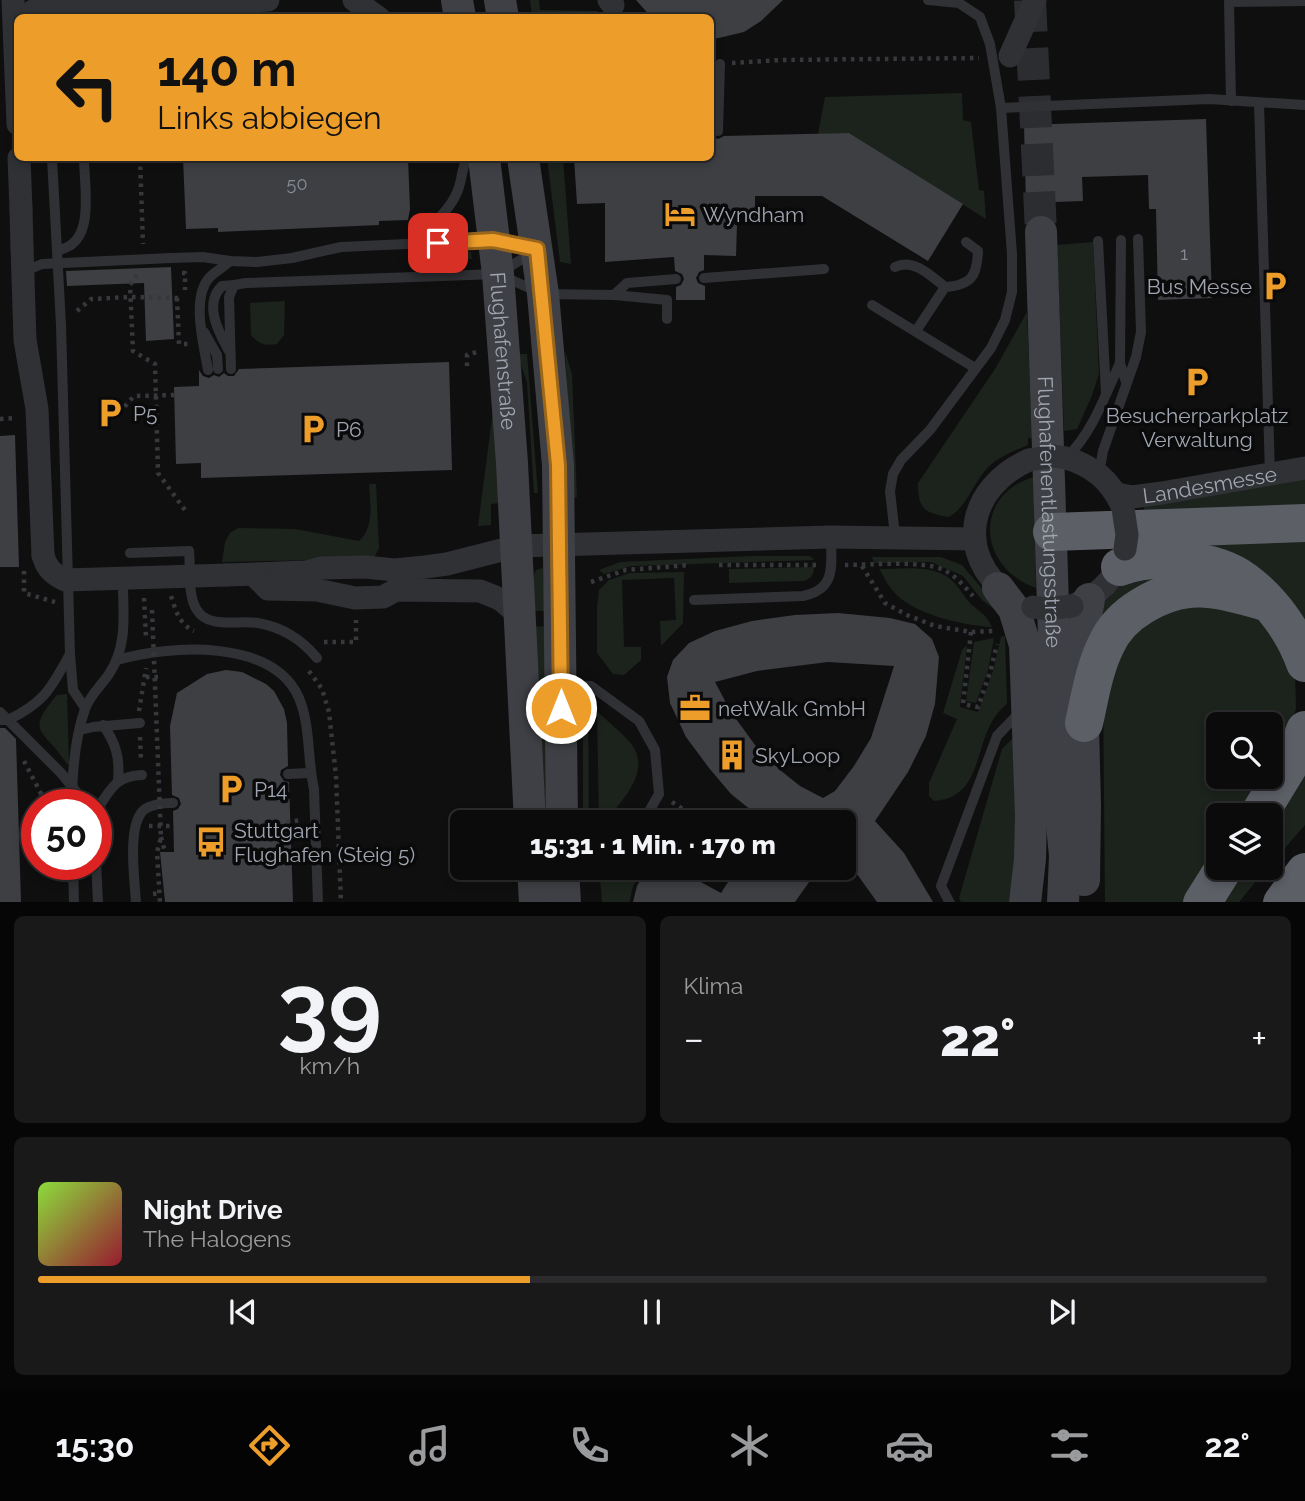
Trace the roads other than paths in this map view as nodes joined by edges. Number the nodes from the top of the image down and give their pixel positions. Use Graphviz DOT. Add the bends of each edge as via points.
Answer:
graph roads {
  1 [pos="13,0"];
  2 [pos="268,0"];
  3 [pos="354,0"];
  4 [pos="929,0"];
  5 [pos="1035,0"];
  6 [pos="1305,1"];
  7 [pos="79,9"];
  8 [pos="44,10"];
  9 [pos="373,14"];
  10 [pos="14,25"];
  11 [pos="1001,57"];
  12 [pos="720,64"];
  13 [pos="1231,101"];
  14 [pos="1259,103"];
  15 [pos="1305,105"];
  16 [pos="1001,108"];
  17 [pos="718,131"];
  18 [pos="19,161"];
  19 [pos="52,161"];
  20 [pos="83,161"];
  21 [pos="466,161"];
  22 [pos="484,161"];
  23 [pos="523,161"];
  24 [pos="1041,232"];
  25 [pos="1138,239"];
  26 [pos="493,240"];
  27 [pos="1121,240"];
  28 [pos="1098,241"];
  29 [pos="967,242"];
  30 [pos="410,244"];
  31 [pos="537,249"];
  32 [pos="57,251"];
  33 [pos="230,261"];
  34 [pos="895,267"];
  35 [pos="824,269"];
  36 [pos="23,272"];
  37 [pos="498,274"];
  38 [pos="704,278"];
  39 [pos="676,279"];
  40 [pos="945,287"];
  41 [pos="543,294"];
  42 [pos="614,295"];
  43 [pos="872,305"];
  44 [pos="667,318"];
  45 [pos="915,331"];
  46 [pos="1120,363"];
  47 [pos="975,368"];
  48 [pos="231,369"];
  49 [pos="213,370"];
  50 [pos="1126,382"];
  51 [pos="1106,393"];
  52 [pos="1066,458"];
  53 [pos="1305,468"];
  54 [pos="1099,473"];
  55 [pos="1270,474"];
  56 [pos="1120,501"];
  57 [pos="1305,523"];
  58 [pos="1052,532"];
  59 [pos="895,536"];
  60 [pos="831,537"];
  61 [pos="975,539"];
  62 [pos="560,544"];
  63 [pos="517,546"];
  64 [pos="130,553"];
  65 [pos="1123,558"];
  66 [pos="254,575"];
  67 [pos="390,580"];
  68 [pos="123,591"];
  69 [pos="986,593"];
  70 [pos="694,600"];
  71 [pos="1080,602"];
  72 [pos="1266,602"];
  73 [pos="520,616"];
  74 [pos="71,653"];
  75 [pos="317,658"];
  76 [pos="117,660"];
  77 [pos="1305,663"];
  78 [pos="561,685"];
  79 [pos="1029,703"];
  80 [pos="85,708"];
  81 [pos="3,717"];
  82 [pos="140,723"];
  83 [pos="1084,723"];
  84 [pos="103,726"];
  85 [pos="80,730"];
  86 [pos="1305,730"];
  87 [pos="310,773"];
  88 [pos="288,774"];
  89 [pos="142,775"];
  90 [pos="118,780"];
  91 [pos="72,786"];
  92 [pos="74,789"];
  93 [pos="112,789"];
  94 [pos="1059,792"];
  95 [pos="173,803"];
  96 [pos="1266,803"];
  97 [pos="529,810"];
  98 [pos="562,810"];
  99 [pos="650,810"];
  100 [pos="1305,872"];
  101 [pos="73,880"];
  102 [pos="97,880"];
  103 [pos="534,880"];
  104 [pos="564,880"];
  105 [pos="1216,880"];
  106 [pos="74,902"];
  107 [pos="98,902"];
  108 [pos="136,902"];
  109 [pos="318,902"];
  110 [pos="535,902"];
  111 [pos="565,902"];
  112 [pos="950,902"];
  113 [pos="1025,902"];
  114 [pos="1048,902"];
  115 [pos="1063,902"];
  116 [pos="1082,902"];
  117 [pos="1202,902"];
  118 [pos="1282,902"];
  1 -- 10 [label="street"];
  2 -- 7 [label="street"];
  3 -- 9 [label="street"];
  4 -- 11 [label="lane" via="959,3 980,17 990,44"];
  5 -- 11 [label="street"];
  6 -- 13 [label="lane" via="1229,2"];
  7 -- 8 [label="street"];
  11 -- 16 [label="lane"];
  12 -- 17 [label="lane"];
  13 -- 14 [label="lane"];
  13 -- 16 [label="lane"];
  14 -- 15 [label="lane"];
  14 -- 55 [label="lane"];
  16 -- 47 [label="lane" via="1012,292 996,339"];
  18 -- 36 [label="street, bridge"];
  19 -- 32 [label="lane"];
  20 -- 32 [label="lane" via="83,232 72,245"];
  21 -- 30 [label="lane" via="449,205"];
  22 -- 26 [label="main road, Flughafenstraße"];
  23 -- 31 [label="main road, Flughafenstraße"];
  24 -- 58 [label="main road, Flughafenentlastungsstraße"];
  25 -- 50 [label="lane" via="1141,332"];
  26 -- 30 [label="lane"];
  26 -- 31 [label="lane"];
  26 -- 37 [label="main road, Flughafenstraße"];
  27 -- 46 [label="lane"];
  28 -- 51 [label="lane"];
  29 -- 40 [label="lane" via="978,251 978,269 959,286"];
  30 -- 33 [label="lane" via="341,247 285,259"];
  31 -- 37 [label="lane"];
  31 -- 41 [label="main road, Flughafenstraße"];
  32 -- 74 [label="lane"];
  33 -- 36 [label="lane, bridge" via="203,257 42,264"];
  33 -- 49 [label="lane" via="208,279 200,298 201,327"];
  34 -- 40 [label="lane" via="912,265"];
  35 -- 38 [label="lane"];
  36 -- 66 [label="street, bridge" via="25,341 37,409 45,564 58,576 74,581"];
  37 -- 41 [label="lane"];
  37 -- 48 [label="lane" via="234,285 229,297"];
  37 -- 63 [label="main road, Flughafenstraße"];
  39 -- 42 [label="lane" via="627,283"];
  40 -- 45 [label="lane"];
  41 -- 42 [label="lane"];
  41 -- 62 [label="main road, Flughafenstraße"];
  42 -- 44 [label="lane" via="667,300"];
  43 -- 45 [label="lane"];
  45 -- 47 [label="lane"];
  46 -- 50 [label="lane"];
  46 -- 51 [label="lane"];
  47 -- 59 [label="lane" via="893,474 890,491"];
  50 -- 54 [label="lane"];
  51 -- 52 [label="lane" via="1078,447"];
  52 -- 54 [label="street"];
  52 -- 61 [label="street, bridge" via="1029,460 999,477 980,505"];
  53 -- 55 [label="street, Landesmesse"];
  54 -- 56 [label="street"];
  55 -- 56 [label="street, Landesmesse"];
  56 -- 65 [label="street, bridge" via="1127,535"];
  57 -- 58 [label="highway"];
  58 -- 94 [label="main road, Flughafenentlastungsstraße"];
  59 -- 60 [label="street"];
  59 -- 61 [label="street"];
  60 -- 62 [label="street"];
  60 -- 70 [label="lane" via="830,577 817,593"];
  61 -- 69 [label="street"];
  62 -- 63 [label="street"];
  62 -- 78 [label="main road, Flughafenstraße"];
  63 -- 67 [label="street"];
  63 -- 73 [label="main road, Flughafenstraße"];
  64 -- 75 [label="lane" via="190,551 192,599 203,617 273,627 300,640"];
  65 -- 71 [label="street" via="1104,588"];
  65 -- 72 [label="highway" via="1200,564 1244,581"];
  66 -- 67 [label="street" via="366,567"];
  66 -- 67 [label="street" via="268,590 317,590 355,598 383,597"];
  67 -- 73 [label="street" via="480,590"];
  68 -- 76 [label="lane" via="123,636"];
  69 -- 71 [label="street, bridge" via="1009,596 1033,607 1059,608"];
  69 -- 79 [label="main road" via="1014,609 1021,625"];
  71 -- 83 [label="main road"];
  72 -- 77 [label="highway" via="1291,632"];
  72 -- 83 [label="highway" via="1196,588 1175,590 1133,611 1107,642"];
  73 -- 97 [label="main road, Flughafenstraße"];
  74 -- 80 [label="lane" via="73,690"];
  74 -- 81 [label="lane" via="40,701"];
  76 -- 80 [label="lane"];
  76 -- 87 [label="lane" via="146,654 232,653 267,664 286,679 300,700"];
  78 -- 98 [label="main road, Flughafenstraße"];
  78 -- 99 [label="lane" via="591,686 639,721 655,750 659,794"];
  79 -- 112 [label="lane" via="996,736 984,765 941,886"];
  79 -- 113 [label="main road" via="1030,859"];
  80 -- 85 [label="lane"];
  81 -- 91 [label="lane" via="24,733"];
  82 -- 84 [label="lane"];
  83 -- 116 [label="main road"];
  84 -- 85 [label="lane"];
  84 -- 90 [label="lane" via="113,738 120,761"];
  85 -- 91 [label="lane"];
  86 -- 96 [label="highway"];
  87 -- 88 [label="lane"];
  87 -- 109 [label="lane"];
  89 -- 90 [label="lane"];
  90 -- 93 [label="lane"];
  91 -- 92 [label="lane"];
  94 -- 114 [label="main road, Flughafenentlastungsstraße"];
  94 -- 115 [label="main road, Flughafenentlastungsstraße" via="1065,856"];
  95 -- 108 [label="lane" via="147,808 138,820 133,843"];
  100 -- 118 [label="highway"];
  101 -- 106 [label="lane"];
  102 -- 107 [label="lane"];
  103 -- 110 [label="main road"];
  104 -- 111 [label="main road"];
  105 -- 117 [label="highway"];
}
